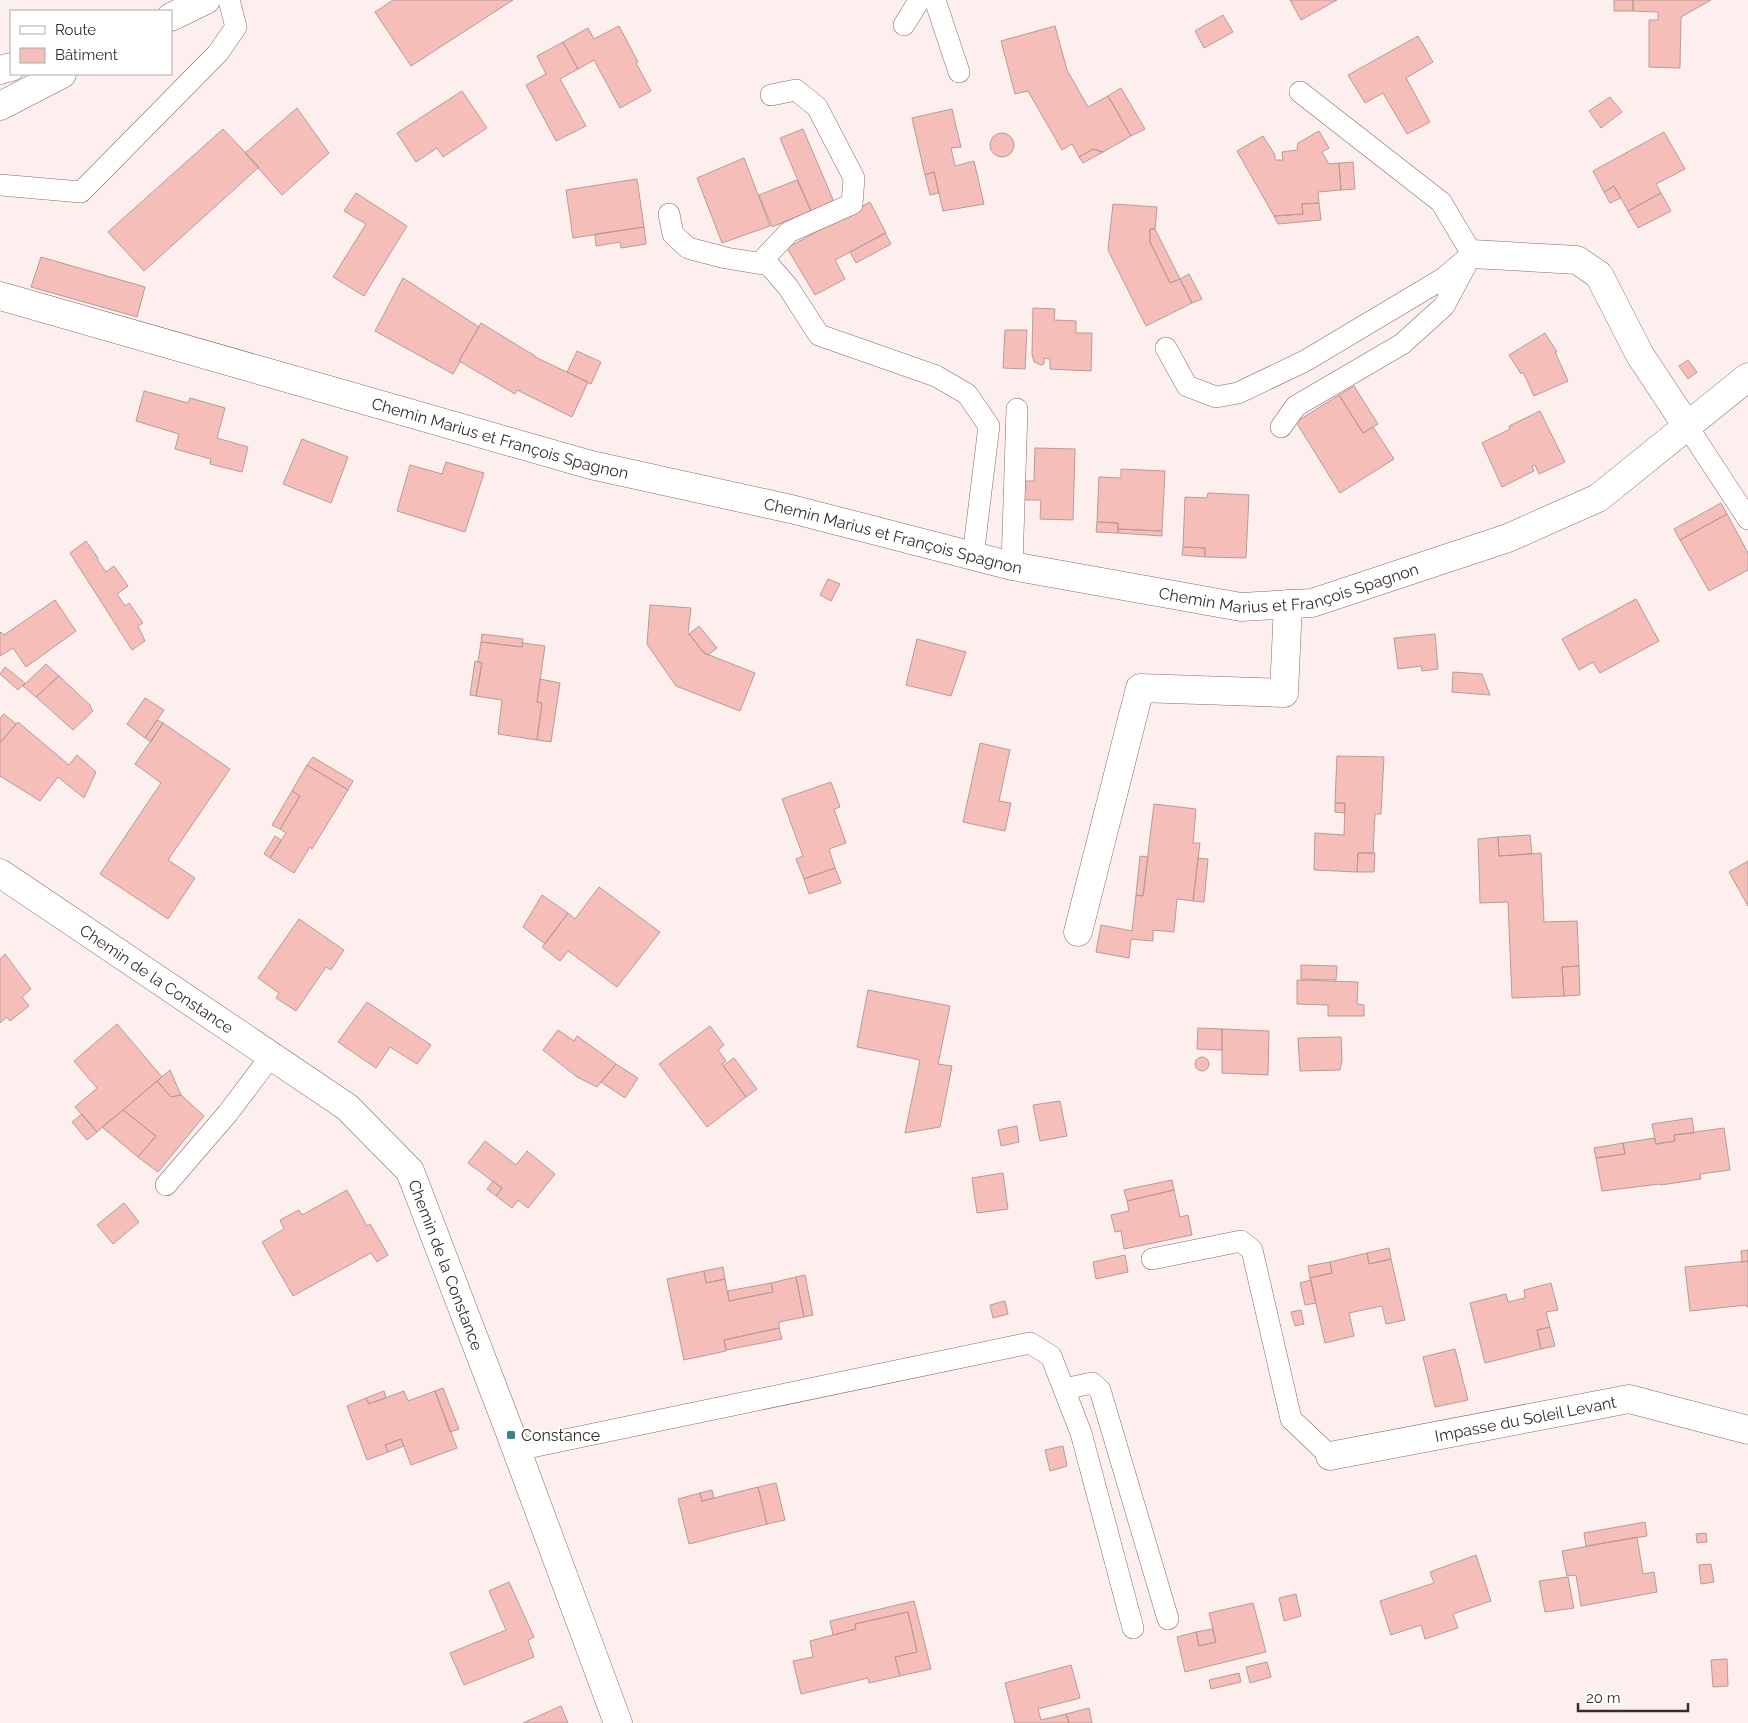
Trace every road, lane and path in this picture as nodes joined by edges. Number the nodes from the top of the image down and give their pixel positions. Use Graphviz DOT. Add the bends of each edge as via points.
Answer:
graph roads {
  1 [pos="206,0"];
  2 [pos="229,0"];
  3 [pos="918,0"];
  4 [pos="935,0"];
  5 [pos="172,17"];
  6 [pos="904,25"];
  7 [pos="959,72"];
  8 [pos="60,75"];
  9 [pos="1300,92"];
  10 [pos="772,95"];
  11 [pos="0,106"];
  12 [pos="0,185"];
  13 [pos="669,214"];
  14 [pos="1472,254"];
  15 [pos="760,263"];
  16 [pos="0,296"];
  17 [pos="1166,348"];
  18 [pos="1748,377"];
  19 [pos="1017,410"];
  20 [pos="1687,426"];
  21 [pos="1281,427"];
  22 [pos="1748,519"];
  23 [pos="973,556"];
  24 [pos="1012,566"];
  25 [pos="1288,604"];
  26 [pos="0,873"];
  27 [pos="1078,932"];
  28 [pos="271,1056"];
  29 [pos="166,1185"];
  30 [pos="1152,1259"];
  31 [pos="1064,1388"];
  32 [pos="1748,1430"];
  33 [pos="517,1450"];
  34 [pos="1330,1456"];
  35 [pos="1168,1619"];
  36 [pos="1133,1628"];
  37 [pos="618,1723"];
  1 -- 5 [label="street"];
  2 -- 12 [label="lane" via="236,27 218,53 81,192"];
  3 -- 6 [label="lane"];
  4 -- 7 [label="lane"];
  8 -- 11 [label="street"];
  9 -- 14 [label="lane" via="1441,202"];
  10 -- 15 [label="lane" via="796,90 817,107 854,178 852,204 789,232"];
  13 -- 15 [label="lane" via="673,234 688,248"];
  14 -- 17 [label="lane" via="1444,278 1305,361 1238,393 1216,397 1187,386"];
  14 -- 20 [label="street" via="1577,260 1599,275 1640,355"];
  14 -- 21 [label="lane" via="1444,306 1402,344 1296,406"];
  15 -- 23 [label="lane" via="769,265 788,287 819,335 936,376 967,394 989,426"];
  16 -- 23 [label="street, Chemin Marius et François Spagnon" via="591,466 791,509"];
  18 -- 20 [label="street, Chemin Marius et François Spagnon"];
  19 -- 24 [label="lane"];
  20 -- 22 [label="lane"];
  20 -- 25 [label="street, Chemin Marius et François Spagnon" via="1598,498 1508,538 1312,603"];
  23 -- 24 [label="street, Chemin Marius et François Spagnon"];
  24 -- 25 [label="street, Chemin Marius et François Spagnon" via="1241,606"];
  25 -- 27 [label="street" via="1284,692 1140,688"];
  26 -- 28 [label="street, Chemin de la Constance"];
  28 -- 29 [label="lane" via="228,1113"];
  28 -- 33 [label="street, Chemin de la Constance" via="347,1107 410,1171"];
  30 -- 34 [label="lane" via="1241,1241 1252,1250 1291,1419"];
  31 -- 33 [label="lane" via="1051,1356 1030,1343"];
  31 -- 35 [label="lane" via="1092,1383 1100,1390"];
  31 -- 36 [label="lane" via="1082,1433"];
  32 -- 34 [label="street, Impasse du Soleil Levant" via="1630,1399"];
  33 -- 37 [label="street, Chemin de la Constance"];
}
